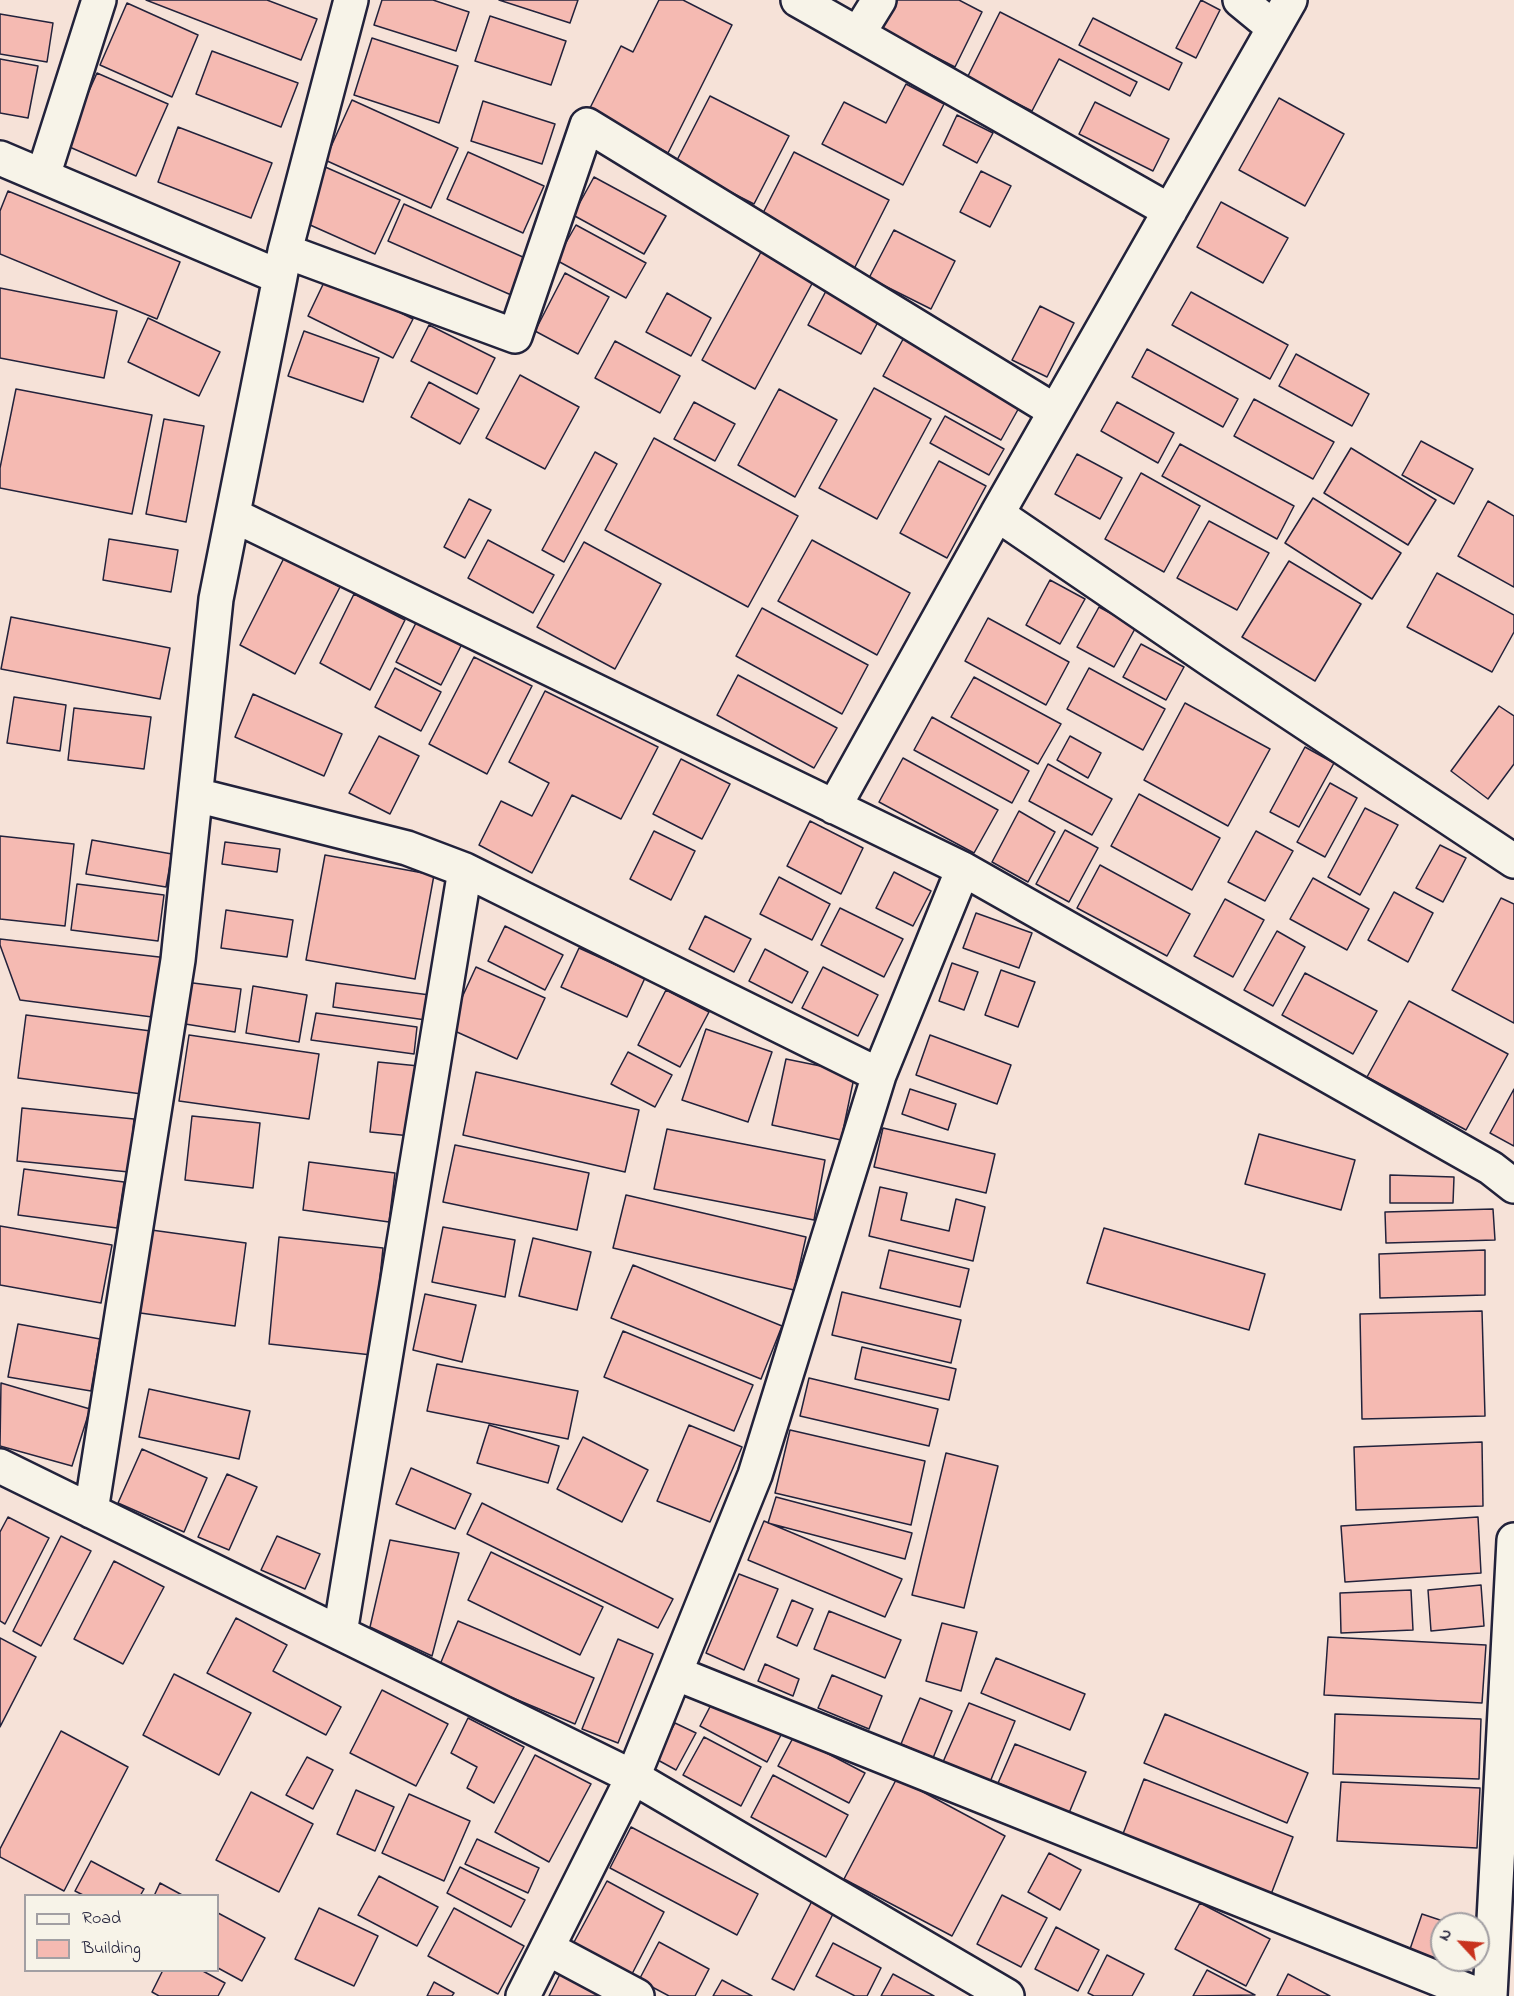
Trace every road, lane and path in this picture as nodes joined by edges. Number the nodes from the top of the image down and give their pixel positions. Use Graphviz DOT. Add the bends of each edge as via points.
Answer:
graph roads {
  1 [pos="99,0"];
  2 [pos="351,0"];
  3 [pos="798,0"];
  4 [pos="879,0"];
  5 [pos="1240,0"];
  6 [pos="1290,0"];
  7 [pos="1274,28"];
  8 [pos="858,34"];
  9 [pos="0,158"];
  10 [pos="43,176"];
  11 [pos="1170,211"];
  12 [pos="283,264"];
  13 [pos="1055,411"];
  14 [pos="997,514"];
  15 [pos="233,515"];
  16 [pos="196,795"];
  17 [pos="834,807"];
  18 [pos="1514,861"];
  19 [pos="963,869"];
  20 [pos="465,870"];
  21 [pos="879,1075"];
  22 [pos="1514,1186"];
  23 [pos="0,1466"];
  24 [pos="91,1511"];
  25 [pos="1514,1540"];
  26 [pos="340,1633"];
  27 [pos="675,1673"];
  28 [pos="633,1777"];
  29 [pos="547,1948"];
  30 [pos="523,1996"];
  31 [pos="637,1996"];
  32 [pos="1007,1996"];
  33 [pos="1481,1996"];
  34 [pos="1490,1996"];
  1 -- 10 [label="street"];
  2 -- 12 [label="street"];
  3 -- 8 [label="street"];
  4 -- 8 [label="street"];
  5 -- 7 [label="street"];
  6 -- 7 [label="street"];
  7 -- 11 [label="street"];
  8 -- 11 [label="street"];
  9 -- 10 [label="street"];
  10 -- 12 [label="street"];
  11 -- 13 [label="street"];
  12 -- 13 [label="street" via="515,336 587,125"];
  12 -- 15 [label="street"];
  13 -- 14 [label="street"];
  14 -- 17 [label="street"];
  14 -- 18 [label="street"];
  15 -- 16 [label="street" via="216,599"];
  15 -- 17 [label="street"];
  16 -- 20 [label="street" via="407,848"];
  16 -- 24 [label="street" via="178,960"];
  17 -- 19 [label="street"];
  19 -- 21 [label="street"];
  19 -- 22 [label="street" via="1491,1168"];
  20 -- 21 [label="street"];
  20 -- 26 [label="street"];
  21 -- 27 [label="street" via="755,1475"];
  23 -- 24 [label="street"];
  24 -- 26 [label="street"];
  25 -- 34 [label="street"];
  26 -- 28 [label="street"];
  27 -- 28 [label="street"];
  27 -- 33 [label="street"];
  28 -- 29 [label="street"];
  28 -- 32 [label="street"];
  29 -- 30 [label="street"];
  29 -- 31 [label="street"];
}
